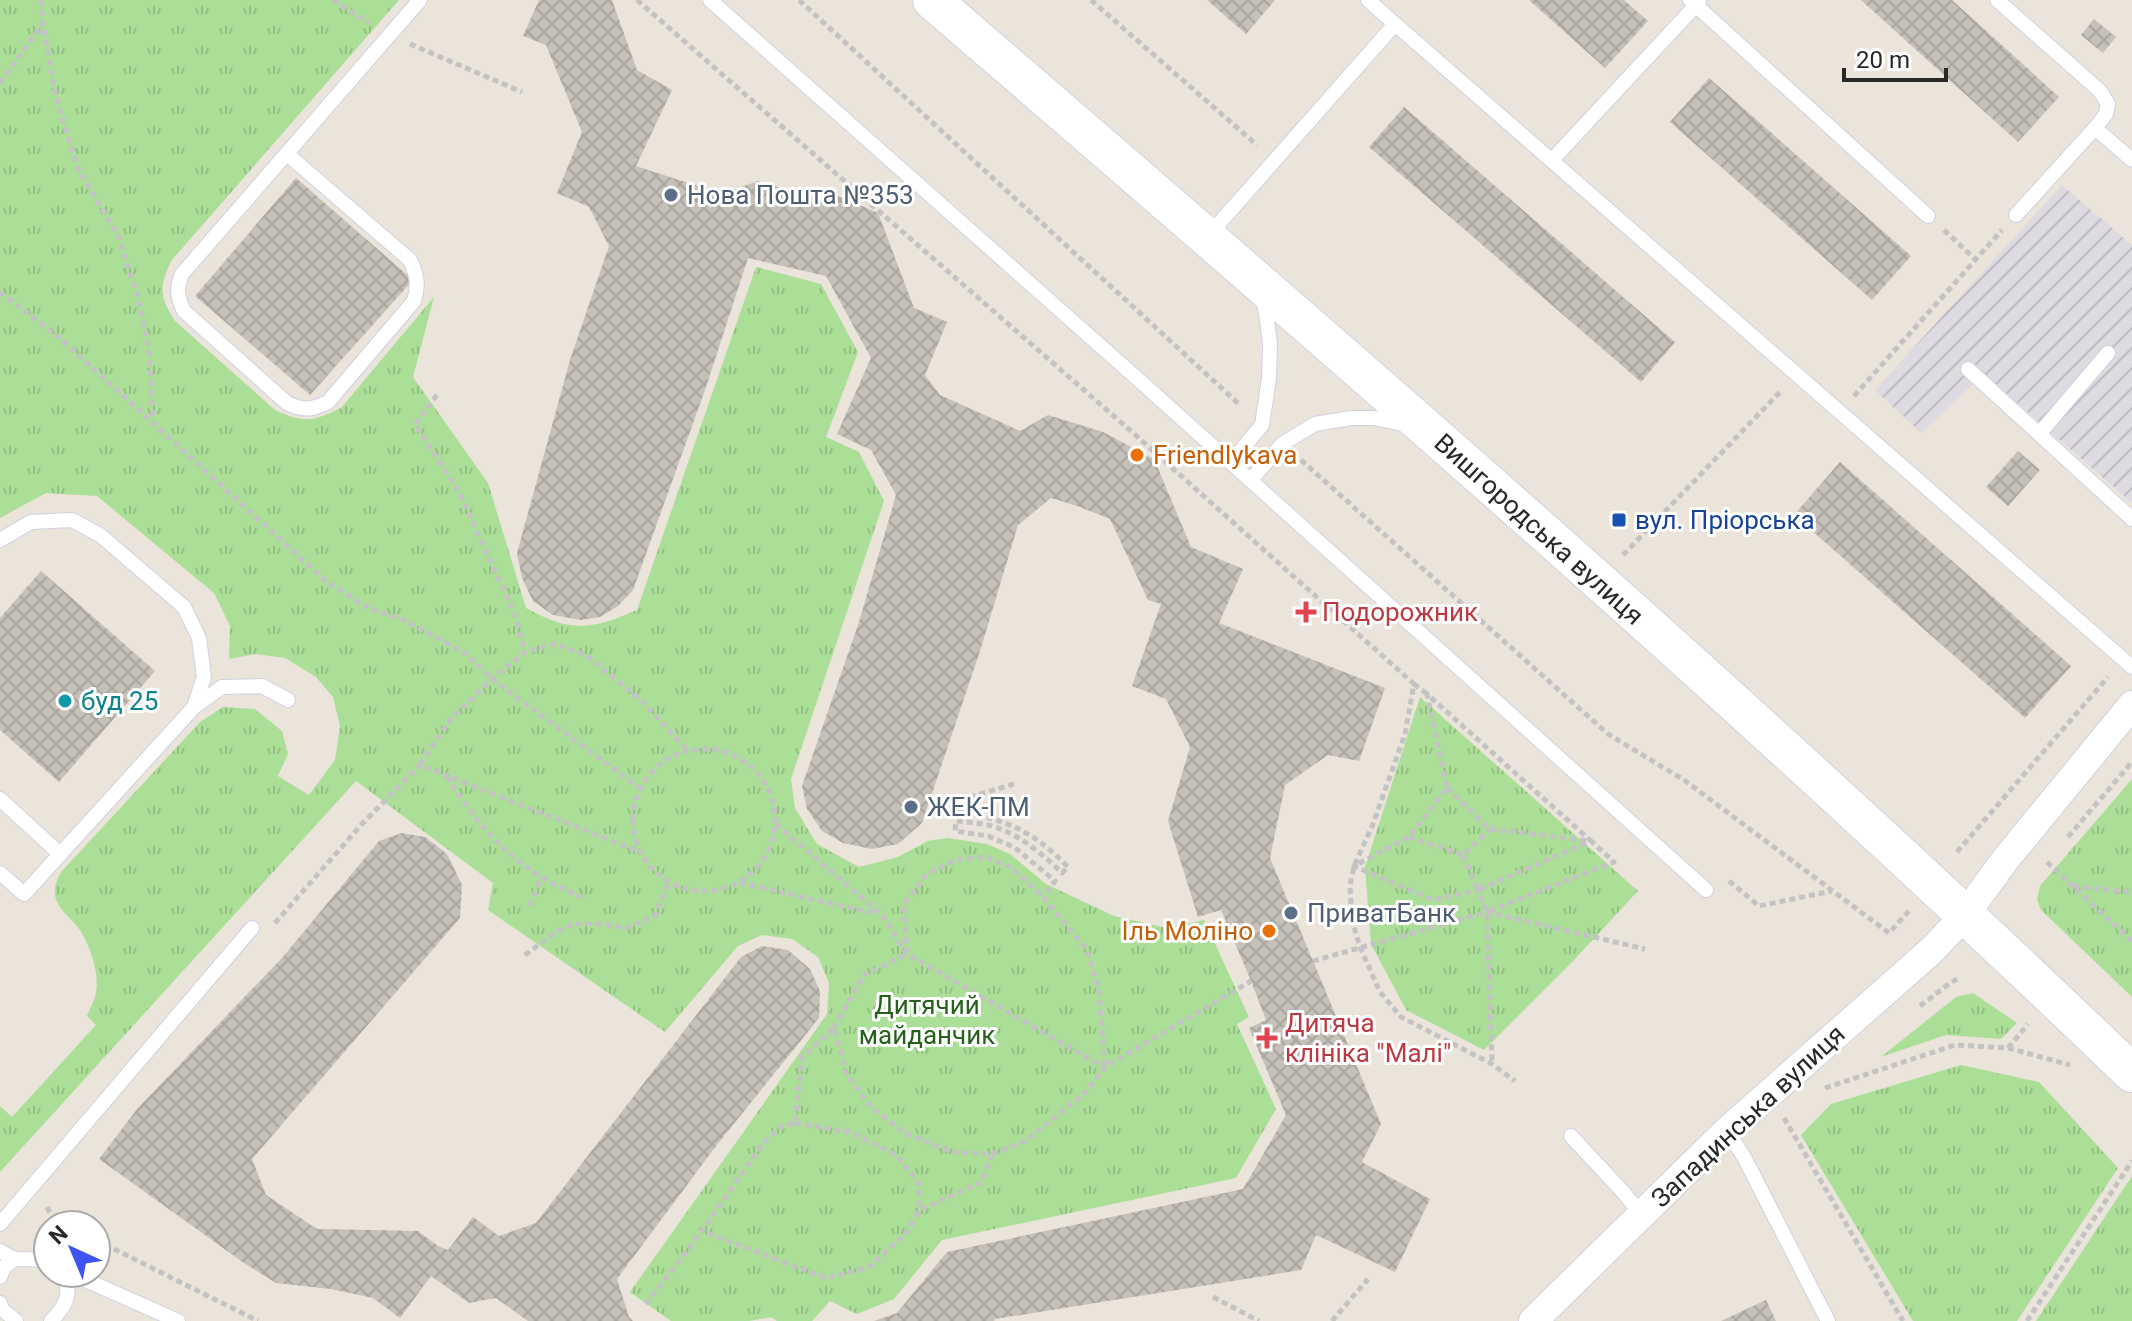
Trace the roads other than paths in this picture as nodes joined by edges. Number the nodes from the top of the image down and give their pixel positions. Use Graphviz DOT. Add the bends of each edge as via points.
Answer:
graph roads {
  1 [pos="420,0"];
  2 [pos="932,0"];
  3 [pos="1368,0"];
  4 [pos="1997,0"];
  5 [pos="1695,2"];
  6 [pos="720,3"];
  7 [pos="1395,24"];
  8 [pos="2095,128"];
  9 [pos="287,154"];
  10 [pos="1552,160"];
  11 [pos="2132,160"];
  12 [pos="2016,215"];
  13 [pos="1928,216"];
  14 [pos="1208,237"];
  15 [pos="1257,280"];
  16 [pos="2108,353"];
  17 [pos="1968,369"];
  18 [pos="1429,431"];
  19 [pos="2039,434"];
  20 [pos="1231,462"];
  21 [pos="1251,480"];
  22 [pos="2131,517"];
  23 [pos="0,540"];
  24 [pos="2128,663"];
  25 [pos="288,700"];
  26 [pos="2132,705"];
  27 [pos="194,707"];
  28 [pos="0,799"];
  29 [pos="60,854"];
  30 [pos="0,873"];
  31 [pos="1706,890"];
  32 [pos="1965,915"];
  33 [pos="252,928"];
  34 [pos="2132,1073"];
  35 [pos="1727,1131"];
  36 [pos="1571,1136"];
  37 [pos="1641,1214"];
  38 [pos="0,1224"];
  39 [pos="0,1251"];
  40 [pos="32,1258"];
  41 [pos="15,1259"];
  42 [pos="0,1277"];
  43 [pos="68,1289"];
  44 [pos="106,1289"];
  45 [pos="0,1303"];
  46 [pos="16,1321"];
  47 [pos="51,1321"];
  48 [pos="178,1321"];
  49 [pos="1533,1321"];
  50 [pos="1828,1321"];
  1 -- 9 [label="lane"];
  2 -- 14 [label="main road, Вишгородська вулиця"];
  3 -- 7 [label="lane"];
  4 -- 8 [label="lane" via="2100,91 2108,104"];
  5 -- 10 [label="lane"];
  5 -- 13 [label="lane"];
  6 -- 20 [label="lane"];
  7 -- 10 [label="lane"];
  7 -- 14 [label="lane"];
  8 -- 11 [label="lane"];
  8 -- 12 [label="lane"];
  9 -- 9 [label="lane" via="177,286 184,311 287,403 315,409 328,402 404,313 418,287 410,260"];
  10 -- 24 [label="lane"];
  14 -- 15 [label="main road, Вишгородська вулиця"];
  15 -- 18 [label="main road, Вишгородська вулиця"];
  15 -- 20 [label="lane" via="1270,344 1269,378 1262,425"];
  16 -- 19 [label="lane"];
  17 -- 19 [label="lane"];
  18 -- 21 [label="lane" via="1374,418 1315,424 1282,444"];
  18 -- 32 [label="main road, Вишгородська вулиця"];
  19 -- 22 [label="lane"];
  20 -- 21 [label="lane"];
  21 -- 31 [label="lane"];
  23 -- 27 [label="lane" via="31,522 72,520 100,535 184,607 199,638 204,677"];
  25 -- 27 [label="lane" via="262,686 222,687"];
  26 -- 32 [label="street, Западинська вулиця"];
  27 -- 29 [label="lane"];
  28 -- 29 [label="lane"];
  29 -- 30 [label="lane" via="24,894"];
  32 -- 34 [label="main road, Вишгородська вулиця"];
  32 -- 35 [label="street, Западинська вулиця"];
  33 -- 38 [label="lane"];
  35 -- 37 [label="street, Западинська вулиця"];
  35 -- 50 [label="lane"];
  36 -- 37 [label="lane"];
  37 -- 49 [label="street, Западинська вулиця"];
  39 -- 41 [label="lane"];
  40 -- 41 [label="lane"];
  41 -- 42 [label="lane"];
  43 -- 47 [label="lane" via="62,1310"];
  44 -- 48 [label="lane"];
  45 -- 46 [label="lane"];
}
